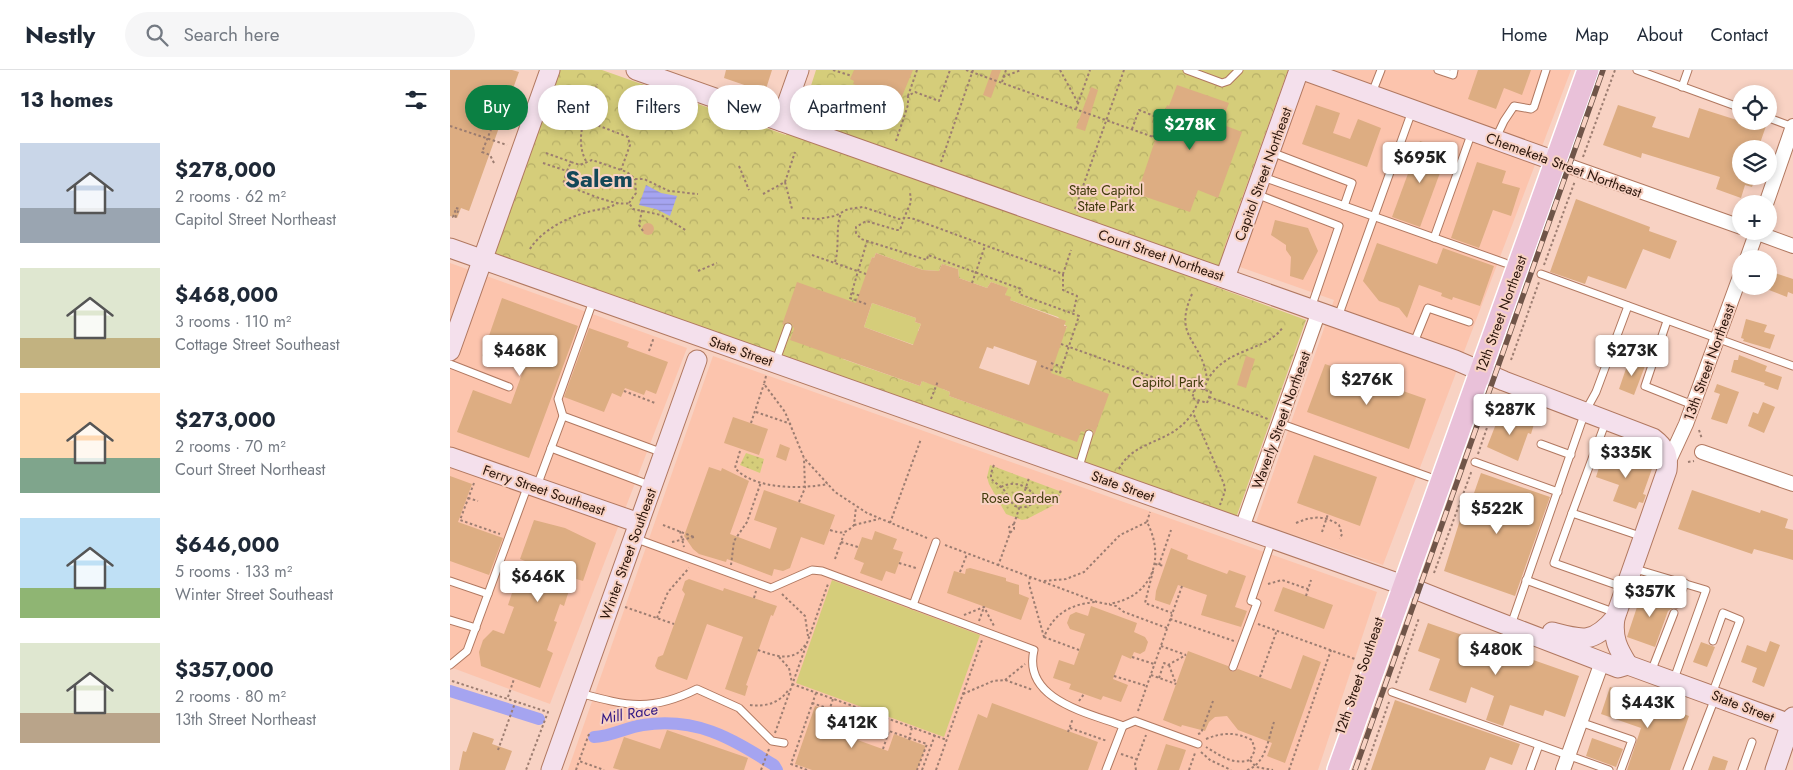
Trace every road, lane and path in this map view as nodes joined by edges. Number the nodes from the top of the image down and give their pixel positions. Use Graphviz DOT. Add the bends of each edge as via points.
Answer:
graph roads {
  1 [pos="550,70"];
  2 [pos="636,70"];
  3 [pos="799,70"];
  4 [pos="833,70"];
  5 [pos="852,70"];
  6 [pos="916,70"];
  7 [pos="950,70"];
  8 [pos="966,70"];
  9 [pos="1006,70"];
  10 [pos="1021,70"];
  11 [pos="1060,70"];
  12 [pos="1090,70"];
  13 [pos="1124,70"];
  14 [pos="1187,70"];
  15 [pos="1239,70"];
  16 [pos="1301,70"];
  17 [pos="1381,70"];
  18 [pos="1438,70"];
  19 [pos="1454,70"];
  20 [pos="1546,70"];
  21 [pos="1574,70"];
  22 [pos="1588,70"];
  23 [pos="1615,70"];
  24 [pos="1637,70"];
  25 [pos="1688,70"];
  26 [pos="973,71"];
  27 [pos="1003,77"];
  28 [pos="1002,83"];
  29 [pos="1682,86"];
  30 [pos="908,96"];
  31 [pos="1370,96"];
  32 [pos="1078,103"];
  33 [pos="1732,105"];
  34 [pos="1076,109"];
  35 [pos="1412,110"];
  36 [pos="1106,120"];
  37 [pos="781,121"];
  38 [pos="1777,121"];
  39 [pos="450,126"];
  40 [pos="1793,127"];
  41 [pos="608,129"];
  42 [pos="1132,129"];
  43 [pos="491,130"];
  44 [pos="582,130"];
  45 [pos="1472,132"];
  46 [pos="488,138"];
  47 [pos="1495,140"];
  48 [pos="494,141"];
  49 [pos="896,141"];
  50 [pos="1587,147"];
  51 [pos="795,152"];
  52 [pos="1270,152"];
  53 [pos="546,154"];
  54 [pos="1549,159"];
  55 [pos="586,161"];
  56 [pos="570,162"];
  57 [pos="494,163"];
  58 [pos="543,163"];
  59 [pos="740,166"];
  60 [pos="621,170"];
  61 [pos="567,171"];
  62 [pos="936,176"];
  63 [pos="636,179"];
  64 [pos="785,182"];
  65 [pos="1258,185"];
  66 [pos="749,190"];
  67 [pos="910,192"];
  68 [pos="698,194"];
  69 [pos="763,194"];
  70 [pos="1769,195"];
  71 [pos="618,203"];
  72 [pos="629,203"];
  73 [pos="1344,206"];
  74 [pos="456,208"];
  75 [pos="792,209"];
  76 [pos="642,210"];
  77 [pos="841,213"];
  78 [pos="1374,216"];
  79 [pos="802,218"];
  80 [pos="904,218"];
  81 [pos="452,223"];
  82 [pos="1070,223"];
  83 [pos="1732,225"];
  84 [pos="643,231"];
  85 [pos="687,231"];
  86 [pos="1434,238"];
  87 [pos="868,240"];
  88 [pos="1777,240"];
  89 [pos="986,246"];
  90 [pos="1793,246"];
  91 [pos="450,248"];
  92 [pos="530,249"];
  93 [pos="1071,250"];
  94 [pos="812,255"];
  95 [pos="482,260"];
  96 [pos="835,262"];
  97 [pos="716,263"];
  98 [pos="1505,263"];
  99 [pos="698,271"];
  100 [pos="858,272"];
  101 [pos="976,272"];
  102 [pos="866,274"];
  103 [pos="1063,274"];
  104 [pos="1541,274"];
  105 [pos="1225,278"];
  106 [pos="972,283"];
  107 [pos="852,293"];
  108 [pos="1192,294"];
  109 [pos="1734,295"];
  110 [pos="861,296"];
  111 [pos="594,299"];
  112 [pos="866,304"];
  113 [pos="1628,306"];
  114 [pos="1315,310"];
  115 [pos="1073,314"];
  116 [pos="1337,318"];
  117 [pos="1667,321"];
  118 [pos="1469,322"];
  119 [pos="788,327"];
  120 [pos="1283,327"];
  121 [pos="705,338"];
  122 [pos="1718,340"];
  123 [pos="1061,344"];
  124 [pos="1413,345"];
  125 [pos="1068,347"];
  126 [pos="450,351"];
  127 [pos="697,360"];
  128 [pos="773,362"];
  129 [pos="1051,363"];
  130 [pos="450,364"];
  131 [pos="1042,366"];
  132 [pos="1793,366"];
  133 [pos="1062,367"];
  134 [pos="1475,368"];
  135 [pos="1207,380"];
  136 [pos="938,381"];
  137 [pos="764,384"];
  138 [pos="509,387"];
  139 [pos="1204,390"];
  140 [pos="624,391"];
  141 [pos="1194,392"];
  142 [pos="1535,394"];
  143 [pos="1209,397"];
  144 [pos="932,399"];
  145 [pos="1200,400"];
  146 [pos="655,403"];
  147 [pos="1496,404"];
  148 [pos="1694,405"];
  149 [pos="754,412"];
  150 [pos="1585,412"];
  151 [pos="1194,415"];
  152 [pos="563,416"];
  153 [pos="1516,417"];
  154 [pos="1606,420"];
  155 [pos="751,423"];
  156 [pos="1279,423"];
  157 [pos="791,424"];
  158 [pos="1089,434"];
  159 [pos="921,439"];
  160 [pos="1541,444"];
  161 [pos="551,448"];
  162 [pos="740,452"];
  163 [pos="1702,452"];
  164 [pos="664,453"];
  165 [pos="1571,455"];
  166 [pos="450,457"];
  167 [pos="804,458"];
  168 [pos="1475,462"];
  169 [pos="1668,463"];
  170 [pos="994,465"];
  171 [pos="1078,470"];
  172 [pos="1422,474"];
  173 [pos="1030,478"];
  174 [pos="761,482"];
  175 [pos="474,483"];
  176 [pos="1114,483"];
  177 [pos="828,484"];
  178 [pos="1793,484"];
  179 [pos="532,486"];
  180 [pos="652,486"];
  181 [pos="1001,487"];
  182 [pos="1026,487"];
  183 [pos="805,488"];
  184 [pos="1061,490"];
  185 [pos="1558,492"];
  186 [pos="468,498"];
  187 [pos="478,501"];
  188 [pos="799,502"];
  189 [pos="1038,502"];
  190 [pos="856,507"];
  191 [pos="1019,508"];
  192 [pos="1572,513"];
  193 [pos="1328,514"];
  194 [pos="880,519"];
  195 [pos="1216,519"];
  196 [pos="1326,519"];
  197 [pos="1296,523"];
  198 [pos="890,524"];
  199 [pos="1014,524"];
  200 [pos="663,525"];
  201 [pos="854,525"];
  202 [pos="1242,528"];
  203 [pos="830,530"];
  204 [pos="1171,530"];
  205 [pos="636,531"];
  206 [pos="1322,532"];
  207 [pos="844,534"];
  208 [pos="1010,534"];
  209 [pos="508,538"];
  210 [pos="1643,538"];
  211 [pos="1272,539"];
  212 [pos="1340,539"];
  213 [pos="841,542"];
  214 [pos="936,542"];
  215 [pos="656,546"];
  216 [pos="858,547"];
  217 [pos="967,553"];
  218 [pos="835,558"];
  219 [pos="695,560"];
  220 [pos="899,563"];
  221 [pos="1155,564"];
  222 [pos="1159,565"];
  223 [pos="998,566"];
  224 [pos="1164,566"];
  225 [pos="1632,568"];
  226 [pos="1153,570"];
  227 [pos="728,572"];
  228 [pos="925,572"];
  229 [pos="960,572"];
  230 [pos="1434,573"];
  231 [pos="831,575"];
  232 [pos="1030,578"];
  233 [pos="1311,580"];
  234 [pos="1526,580"];
  235 [pos="450,581"];
  236 [pos="1042,581"];
  237 [pos="1398,583"];
  238 [pos="1685,583"];
  239 [pos="1182,586"];
  240 [pos="771,588"];
  241 [pos="1625,588"];
  242 [pos="1308,589"];
  243 [pos="488,594"];
  244 [pos="1306,596"];
  245 [pos="611,602"];
  246 [pos="1097,602"];
  247 [pos="1105,604"];
  248 [pos="1258,604"];
  249 [pos="1677,604"];
  250 [pos="913,605"];
  251 [pos="984,607"];
  252 [pos="1172,613"];
  253 [pos="1674,613"];
  254 [pos="1616,616"];
  255 [pos="657,618"];
  256 [pos="980,619"];
  257 [pos="1170,619"];
  258 [pos="450,620"];
  259 [pos="957,621"];
  260 [pos="1251,621"];
  261 [pos="674,624"];
  262 [pos="476,628"];
  263 [pos="1167,628"];
  264 [pos="1518,628"];
  265 [pos="1277,630"];
  266 [pos="994,635"];
  267 [pos="1044,637"];
  268 [pos="808,640"];
  269 [pos="1713,641"];
  270 [pos="1242,644"];
  271 [pos="980,646"];
  272 [pos="1161,646"];
  273 [pos="758,650"];
  274 [pos="1079,650"];
  275 [pos="1330,650"];
  276 [pos="779,657"];
  277 [pos="1132,657"];
  278 [pos="1032,658"];
  279 [pos="1355,658"];
  280 [pos="1602,662"];
  281 [pos="1154,664"];
  282 [pos="450,665"];
  283 [pos="1168,665"];
  284 [pos="1628,665"];
  285 [pos="1233,667"];
  286 [pos="1651,673"];
  287 [pos="1151,675"];
  288 [pos="1114,676"];
  289 [pos="1260,677"];
  290 [pos="1159,678"];
  291 [pos="514,679"];
  292 [pos="452,680"];
  293 [pos="1005,680"];
  294 [pos="1673,681"];
  295 [pos="792,684"];
  296 [pos="1147,686"];
  297 [pos="579,692"];
  298 [pos="1392,692"];
  299 [pos="816,693"];
  300 [pos="1047,693"];
  301 [pos="962,694"];
  302 [pos="1714,695"];
  303 [pos="508,697"];
  304 [pos="833,699"];
  305 [pos="516,700"];
  306 [pos="1212,701"];
  307 [pos="812,703"];
  308 [pos="746,704"];
  309 [pos="854,706"];
  310 [pos="829,710"];
  311 [pos="850,716"];
  312 [pos="1274,722"];
  313 [pos="1580,722"];
  314 [pos="1792,722"];
  315 [pos="1124,726"];
  316 [pos="912,727"];
  317 [pos="1150,727"];
  318 [pos="1070,728"];
  319 [pos="589,734"];
  320 [pos="844,735"];
  321 [pos="935,735"];
  322 [pos="1193,736"];
  323 [pos="1099,738"];
  324 [pos="909,739"];
  325 [pos="947,740"];
  326 [pos="772,741"];
  327 [pos="1200,742"];
  328 [pos="1752,742"];
  329 [pos="784,743"];
  330 [pos="1539,745"];
  331 [pos="883,749"];
  332 [pos="498,750"];
  333 [pos="1114,752"];
  334 [pos="1568,755"];
  335 [pos="1137,760"];
  336 [pos="1250,760"];
  337 [pos="579,761"];
  338 [pos="1256,767"];
  339 [pos="761,769"];
  340 [pos="526,770"];
  341 [pos="551,770"];
  342 [pos="576,770"];
  343 [pos="604,770"];
  344 [pos="807,770"];
  345 [pos="917,770"];
  346 [pos="922,770"];
  347 [pos="936,770"];
  348 [pos="1106,770"];
  349 [pos="1136,770"];
  350 [pos="1189,770"];
  351 [pos="1231,770"];
  352 [pos="1247,770"];
  353 [pos="1273,770"];
  354 [pos="1288,770"];
  355 [pos="1326,770"];
  356 [pos="1338,770"];
  357 [pos="1530,770"];
  358 [pos="1563,770"];
  359 [pos="1609,770"];
  360 [pos="1621,770"];
  361 [pos="1687,770"];
  362 [pos="1742,770"];
  363 [pos="1774,770"];
  1 -- 95 [label="main road"];
  2 -- 37 [label="main road, Court Street Northeast" via="671,79"];
  3 -- 37 [label="main road"];
  4 -- 5 [label="path" via="851,76"];
  6 -- 30 [label="path"];
  7 -- 30 [label="path" via="940,101 915,92"];
  8 -- 26 [label="path"];
  9 -- 27 [label="path"];
  10 -- 27 [label="path"];
  11 -- 32 [label="path"];
  12 -- 32 [label="path"];
  13 -- 36 [label="path"];
  14 -- 15 [label="lane" via="1222,82 1228,81"];
  16 -- 31 [label="main road, Chemeketa Street Northeast"];
  16 -- 52 [label="main road, Capitol Street Northeast"];
  17 -- 31 [label="lane"];
  18 -- 19 [label="lane" via="1453,75"];
  20 -- 47 [label="lane" via="1534,107 1514,106"];
  21 -- 54 [label="main road, 12th Street Northeast"];
  22 -- 54 [label="main road, 12th Street Northeast"];
  23 -- 50 [label="path"];
  24 -- 29 [label="lane"];
  25 -- 29 [label="lane"];
  26 -- 28 [label="path"];
  26 -- 62 [label="path"];
  27 -- 28 [label="path"];
  28 -- 34 [label="path"];
  29 -- 33 [label="lane"];
  30 -- 49 [label="path"];
  31 -- 35 [label="main road, Chemeketa Street Northeast"];
  32 -- 34 [label="path"];
  34 -- 36 [label="path"];
  35 -- 45 [label="main road, Chemeketa Street Northeast"];
  35 -- 78 [label="lane"];
  36 -- 42 [label="path"];
  36 -- 82 [label="path"];
  37 -- 62 [label="main road, Court Street Northeast"];
  38 -- 40 [label="lane"];
  39 -- 46 [label="path"];
  40 -- 70 [label="street"];
  41 -- 60 [label="path" via="628,137 630,145"];
  42 -- 42 [label="path" via="1154,137 1159,118 1138,110"];
  43 -- 46 [label="path"];
  44 -- 55 [label="path" via="580,144"];
  45 -- 47 [label="main road, Chemeketa Street Northeast"];
  45 -- 86 [label="lane"];
  46 -- 48 [label="path"];
  46 -- 57 [label="path" via="482,152 490,155"];
  47 -- 54 [label="main road, Chemeketa Street Northeast"];
  51 -- 64 [label="path"];
  52 -- 65 [label="main road, Capitol Street Northeast"];
  52 -- 73 [label="lane" via="1352,183"];
  53 -- 56 [label="path"];
  54 -- 83 [label="street, Chemeketa Street Northeast"];
  54 -- 98 [label="main road, 12th Street Northeast"];
  54 -- 134 [label="main road, 12th Street Northeast"];
  55 -- 56 [label="path" via="580,165"];
  55 -- 60 [label="path"];
  56 -- 61 [label="path"];
  58 -- 61 [label="path"];
  59 -- 66 [label="path"];
  60 -- 63 [label="path"];
  61 -- 71 [label="path" via="563,184"];
  62 -- 82 [label="main road, Court Street Northeast"];
  63 -- 68 [label="path" via="644,179 669,190"];
  63 -- 72 [label="path" via="636,193"];
  64 -- 69 [label="path"];
  64 -- 75 [label="path"];
  65 -- 73 [label="lane"];
  65 -- 105 [label="main road, Capitol Street Northeast"];
  65 -- 114 [label="lane" via="1340,226"];
  67 -- 80 [label="path"];
  71 -- 72 [label="path"];
  71 -- 92 [label="path" via="563,222"];
  72 -- 76 [label="path" via="633,208"];
  73 -- 78 [label="lane"];
  74 -- 81 [label="path"];
  76 -- 84 [label="path" via="639,225"];
  76 -- 85 [label="path" via="661,215"];
  77 -- 79 [label="path" via="818,219"];
  77 -- 80 [label="path" via="863,207"];
  77 -- 96 [label="path" via="838,221 839,250"];
  78 -- 86 [label="lane"];
  78 -- 116 [label="lane"];
  80 -- 87 [label="path" via="900,230 866,221 860,223 856,233 861,239"];
  80 -- 89 [label="path"];
  82 -- 105 [label="main road, Court Street Northeast"];
  86 -- 98 [label="lane"];
  87 -- 100 [label="path"];
  87 -- 101 [label="path" via="927,260 928,255"];
  88 -- 90 [label="street"];
  89 -- 101 [label="path"];
  89 -- 103 [label="path"];
  91 -- 95 [label="main road, State Street"];
  93 -- 103 [label="path"];
  94 -- 96 [label="path"];
  95 -- 111 [label="main road, State Street"];
  95 -- 126 [label="main road"];
  96 -- 100 [label="path"];
  97 -- 99 [label="path"];
  98 -- 134 [label="main road, 12th Street Northeast"];
  100 -- 102 [label="path"];
  100 -- 107 [label="path"];
  101 -- 106 [label="path"];
  101 -- 115 [label="path" via="1022,289 1020,294"];
  103 -- 115 [label="path" via="1063,290 1078,298"];
  104 -- 113 [label="lane"];
  105 -- 114 [label="main road, Court Street Northeast"];
  107 -- 110 [label="path"];
  107 -- 112 [label="path" via="850,298"];
  108 -- 135 [label="path" via="1184,320 1205,367"];
  109 -- 122 [label="street, 13th Street Northeast"];
  111 -- 121 [label="main road, State Street"];
  111 -- 152 [label="lane" via="558,398"];
  113 -- 117 [label="lane"];
  113 -- 150 [label="lane" via="1596,392"];
  114 -- 116 [label="main road, Court Street Northeast"];
  114 -- 156 [label="street, Waverly Street Northeast"];
  115 -- 125 [label="path" via="1080,315"];
  116 -- 124 [label="main road, Court Street Northeast"];
  117 -- 122 [label="lane"];
  117 -- 148 [label="lane" via="1645,386"];
  118 -- 124 [label="lane" via="1428,308"];
  119 -- 128 [label="lane"];
  120 -- 135 [label="path" via="1273,337 1223,362"];
  121 -- 127 [label="street, Winter Street Southeast"];
  121 -- 128 [label="main road, State Street"];
  122 -- 132 [label="lane"];
  122 -- 148 [label="street, 13th Street Northeast"];
  123 -- 125 [label="path"];
  124 -- 134 [label="main road, Court Street Northeast"];
  125 -- 133 [label="path"];
  125 -- 141 [label="path"];
  127 -- 164 [label="main road, Winter Street Southeast"];
  128 -- 137 [label="path"];
  128 -- 171 [label="main road, State Street"];
  129 -- 133 [label="path"];
  130 -- 138 [label="lane"];
  131 -- 133 [label="path" via="1060,372"];
  134 -- 142 [label="main road, Court Street Northeast"];
  134 -- 172 [label="main road, 12th Street Northeast"];
  134 -- 237 [label="main road, 12th Street Northeast"];
  135 -- 139 [label="path"];
  136 -- 144 [label="path"];
  137 -- 149 [label="path"];
  137 -- 157 [label="path"];
  139 -- 141 [label="path" via="1196,387"];
  139 -- 143 [label="path" via="1211,392"];
  140 -- 146 [label="path"];
  141 -- 145 [label="path" via="1192,398"];
  142 -- 150 [label="main road, Court Street Northeast"];
  142 -- 153 [label="lane"];
  143 -- 145 [label="path" via="1207,403"];
  143 -- 156 [label="path"];
  145 -- 151 [label="path"];
  147 -- 168 [label="path"];
  148 -- 169 [label="street, 13th Street Northeast"];
  149 -- 155 [label="path"];
  149 -- 157 [label="path"];
  150 -- 154 [label="main road, Court Street Northeast"];
  150 -- 165 [label="lane"];
  151 -- 176 [label="path" via="1177,431 1128,457"];
  151 -- 195 [label="path" via="1224,484 1225,491"];
  152 -- 161 [label="lane"];
  152 -- 164 [label="lane"];
  154 -- 169 [label="main road, Court Street Northeast" via="1653,438 1667,453"];
  154 -- 192 [label="lane"];
  156 -- 172 [label="lane"];
  156 -- 202 [label="street, Waverly Street Northeast"];
  157 -- 167 [label="path"];
  158 -- 171 [label="lane"];
  159 -- 198 [label="path"];
  160 -- 165 [label="lane"];
  161 -- 179 [label="lane"];
  161 -- 180 [label="lane"];
  162 -- 174 [label="path" via="735,468 741,475"];
  163 -- 178 [label="street"];
  164 -- 180 [label="main road, Winter Street Southeast"];
  165 -- 185 [label="lane"];
  166 -- 179 [label="main road, Ferry Street Southeast"];
  167 -- 177 [label="path"];
  167 -- 183 [label="path"];
  168 -- 185 [label="lane"];
  168 -- 230 [label="path"];
  169 -- 210 [label="main road, 13th Street Northeast"];
  170 -- 181 [label="path" via="991,479"];
  171 -- 176 [label="main road, State Street"];
  172 -- 237 [label="main road, 12th Street Northeast"];
  173 -- 182 [label="path"];
  174 -- 183 [label="path"];
  174 -- 227 [label="path" via="746,522 734,541"];
  175 -- 186 [label="path"];
  176 -- 195 [label="main road, State Street"];
  177 -- 183 [label="path"];
  177 -- 190 [label="path"];
  179 -- 205 [label="main road, Ferry Street Southeast"];
  179 -- 209 [label="lane"];
  180 -- 205 [label="main road, Winter Street Southeast"];
  181 -- 182 [label="path" via="1011,484"];
  181 -- 191 [label="path" via="1011,503"];
  182 -- 189 [label="path"];
  182 -- 191 [label="path"];
  183 -- 188 [label="path"];
  184 -- 189 [label="path" via="1052,502"];
  185 -- 234 [label="lane"];
  186 -- 187 [label="path"];
  186 -- 209 [label="path" via="460,520"];
  189 -- 191 [label="path"];
  190 -- 194 [label="path"];
  190 -- 201 [label="path"];
  191 -- 199 [label="path"];
  192 -- 210 [label="lane"];
  192 -- 241 [label="lane" via="1554,563"];
  193 -- 196 [label="path"];
  194 -- 198 [label="path"];
  194 -- 201 [label="path"];
  195 -- 202 [label="main road, State Street"];
  196 -- 197 [label="path" via="1317,516"];
  196 -- 206 [label="path"];
  196 -- 212 [label="path" via="1339,525"];
  198 -- 214 [label="path"];
  199 -- 208 [label="path"];
  199 -- 208 [label="path" via="1009,527"];
  200 -- 215 [label="path" via="694,537"];
  201 -- 207 [label="path"];
  202 -- 211 [label="main road, State Street"];
  203 -- 207 [label="path"];
  204 -- 222 [label="path"];
  205 -- 215 [label="lane"];
  205 -- 245 [label="main road, Winter Street Southeast"];
  207 -- 213 [label="path"];
  208 -- 223 [label="path"];
  209 -- 243 [label="lane"];
  210 -- 225 [label="main road, 13th Street Northeast"];
  211 -- 237 [label="main road, State Street"];
  211 -- 248 [label="lane" via="1251,601"];
  213 -- 216 [label="path"];
  213 -- 218 [label="path"];
  214 -- 217 [label="path"];
  214 -- 228 [label="lane"];
  215 -- 219 [label="lane"];
  217 -- 223 [label="path"];
  217 -- 229 [label="path"];
  219 -- 227 [label="lane"];
  219 -- 255 [label="path" via="668,592"];
  220 -- 228 [label="path"];
  221 -- 222 [label="path"];
  221 -- 226 [label="path"];
  221 -- 236 [label="path" via="1155,541 1147,522 1120,535 1084,572 1066,579"];
  222 -- 224 [label="path"];
  223 -- 232 [label="path"];
  225 -- 238 [label="lane"];
  225 -- 241 [label="main road, 13th Street Northeast"];
  226 -- 247 [label="path" via="1138,592 1120,602"];
  226 -- 252 [label="path" via="1154,577 1145,603"];
  227 -- 240 [label="lane"];
  228 -- 250 [label="lane"];
  231 -- 240 [label="lane" via="812,570"];
  231 -- 250 [label="lane"];
  231 -- 268 [label="path"];
  232 -- 236 [label="path"];
  232 -- 267 [label="path"];
  233 -- 242 [label="path"];
  234 -- 254 [label="lane"];
  234 -- 264 [label="lane"];
  235 -- 243 [label="lane"];
  236 -- 246 [label="path"];
  237 -- 264 [label="main road, State Street"];
  237 -- 355 [label="main road, 12th Street Southeast"];
  237 -- 356 [label="main road, 12th Street Southeast"];
  238 -- 249 [label="lane"];
  238 -- 294 [label="lane" via="1706,590"];
  239 -- 252 [label="path"];
  240 -- 268 [label="path" via="789,598 805,616"];
  241 -- 254 [label="main road, 13th Street Northeast"];
  242 -- 244 [label="path"];
  242 -- 248 [label="path" via="1277,579 1265,586"];
  243 -- 262 [label="lane"];
  245 -- 255 [label="path"];
  245 -- 297 [label="main road, Winter Street Southeast"];
  246 -- 247 [label="path"];
  246 -- 267 [label="path" via="1066,609 1049,625"];
  247 -- 263 [label="path"];
  248 -- 260 [label="lane"];
  250 -- 259 [label="lane"];
  251 -- 256 [label="path"];
  251 -- 259 [label="path"];
  251 -- 266 [label="path" via="995,628"];
  252 -- 257 [label="path"];
  253 -- 286 [label="lane"];
  254 -- 264 [label="main road" via="1601,634 1588,638"];
  254 -- 284 [label="main road" via="1616,644"];
  255 -- 261 [label="path"];
  257 -- 263 [label="path"];
  257 -- 270 [label="path"];
  258 -- 262 [label="lane"];
  259 -- 266 [label="lane"];
  260 -- 265 [label="path"];
  260 -- 270 [label="lane"];
  262 -- 282 [label="lane" via="467,652"];
  263 -- 272 [label="path"];
  264 -- 280 [label="main road, State Street" via="1548,643"];
  265 -- 275 [label="path"];
  265 -- 289 [label="path"];
  266 -- 278 [label="lane" via="1034,650"];
  267 -- 274 [label="path"];
  268 -- 276 [label="path" via="797,654"];
  268 -- 295 [label="path"];
  269 -- 302 [label="lane" via="1723,613 1740,620"];
  270 -- 285 [label="lane"];
  271 -- 301 [label="path"];
  272 -- 281 [label="path"];
  272 -- 283 [label="path" via="1186,655"];
  273 -- 276 [label="path"];
  275 -- 279 [label="path"];
  275 -- 354 [label="path"];
  276 -- 295 [label="path" via="789,668"];
  277 -- 281 [label="path"];
  278 -- 293 [label="path"];
  278 -- 300 [label="lane" via="1039,681"];
  280 -- 284 [label="main road, State Street" via="1618,668"];
  280 -- 313 [label="street"];
  281 -- 287 [label="path"];
  283 -- 290 [label="path" via="1164,664"];
  283 -- 290 [label="path" via="1176,684"];
  284 -- 286 [label="main road, State Street"];
  286 -- 294 [label="main road, State Street"];
  287 -- 290 [label="path"];
  287 -- 296 [label="path"];
  288 -- 296 [label="path"];
  291 -- 303 [label="path"];
  292 -- 303 [label="path"];
  293 -- 300 [label="path"];
  293 -- 301 [label="path"];
  294 -- 302 [label="main road, State Street"];
  295 -- 299 [label="path"];
  295 -- 308 [label="path" via="783,698 768,705"];
  295 -- 326 [label="path"];
  296 -- 317 [label="path" via="1136,717 1151,723"];
  297 -- 326 [label="lane" via="611,702 646,705 677,699 697,689 739,708"];
  297 -- 341 [label="main road, Winter Street Southeast"];
  298 -- 330 [label="lane"];
  299 -- 304 [label="path"];
  299 -- 307 [label="path"];
  300 -- 315 [label="lane"];
  301 -- 325 [label="path"];
  302 -- 314 [label="main road, State Street"];
  302 -- 361 [label="lane"];
  303 -- 305 [label="path"];
  304 -- 309 [label="path"];
  304 -- 310 [label="path"];
  305 -- 332 [label="path"];
  305 -- 340 [label="path" via="548,712"];
  306 -- 322 [label="path" via="1201,734"];
  307 -- 310 [label="path"];
  307 -- 344 [label="path" via="791,764"];
  309 -- 311 [label="path"];
  309 -- 316 [label="path"];
  310 -- 311 [label="path"];
  311 -- 320 [label="path"];
  312 -- 338 [label="path"];
  313 -- 334 [label="street"];
  313 -- 360 [label="lane" via="1632,740"];
  314 -- 363 [label="main road"];
  315 -- 317 [label="lane" via="1135,721"];
  315 -- 333 [label="lane"];
  316 -- 321 [label="path"];
  316 -- 324 [label="path"];
  317 -- 327 [label="lane"];
  317 -- 335 [label="path"];
  318 -- 323 [label="path"];
  319 -- 337 [label="path"];
  321 -- 325 [label="path"];
  321 -- 346 [label="path"];
  324 -- 331 [label="path" via="889,731"];
  324 -- 345 [label="path" via="927,744"];
  325 -- 347 [label="path"];
  326 -- 329 [label="lane"];
  326 -- 339 [label="path"];
  327 -- 336 [label="path" via="1221,757 1233,761"];
  327 -- 336 [label="path" via="1228,733 1247,737 1255,750"];
  327 -- 350 [label="path"];
  327 -- 351 [label="path" via="1201,751 1210,760"];
  328 -- 362 [label="lane"];
  330 -- 334 [label="lane"];
  330 -- 357 [label="lane"];
  333 -- 335 [label="path"];
  333 -- 348 [label="lane"];
  334 -- 358 [label="street"];
  334 -- 359 [label="lane"];
  335 -- 349 [label="path"];
  336 -- 338 [label="path"];
  337 -- 342 [label="path"];
  337 -- 343 [label="path"];
  338 -- 352 [label="path"];
  338 -- 353 [label="path"];
}
